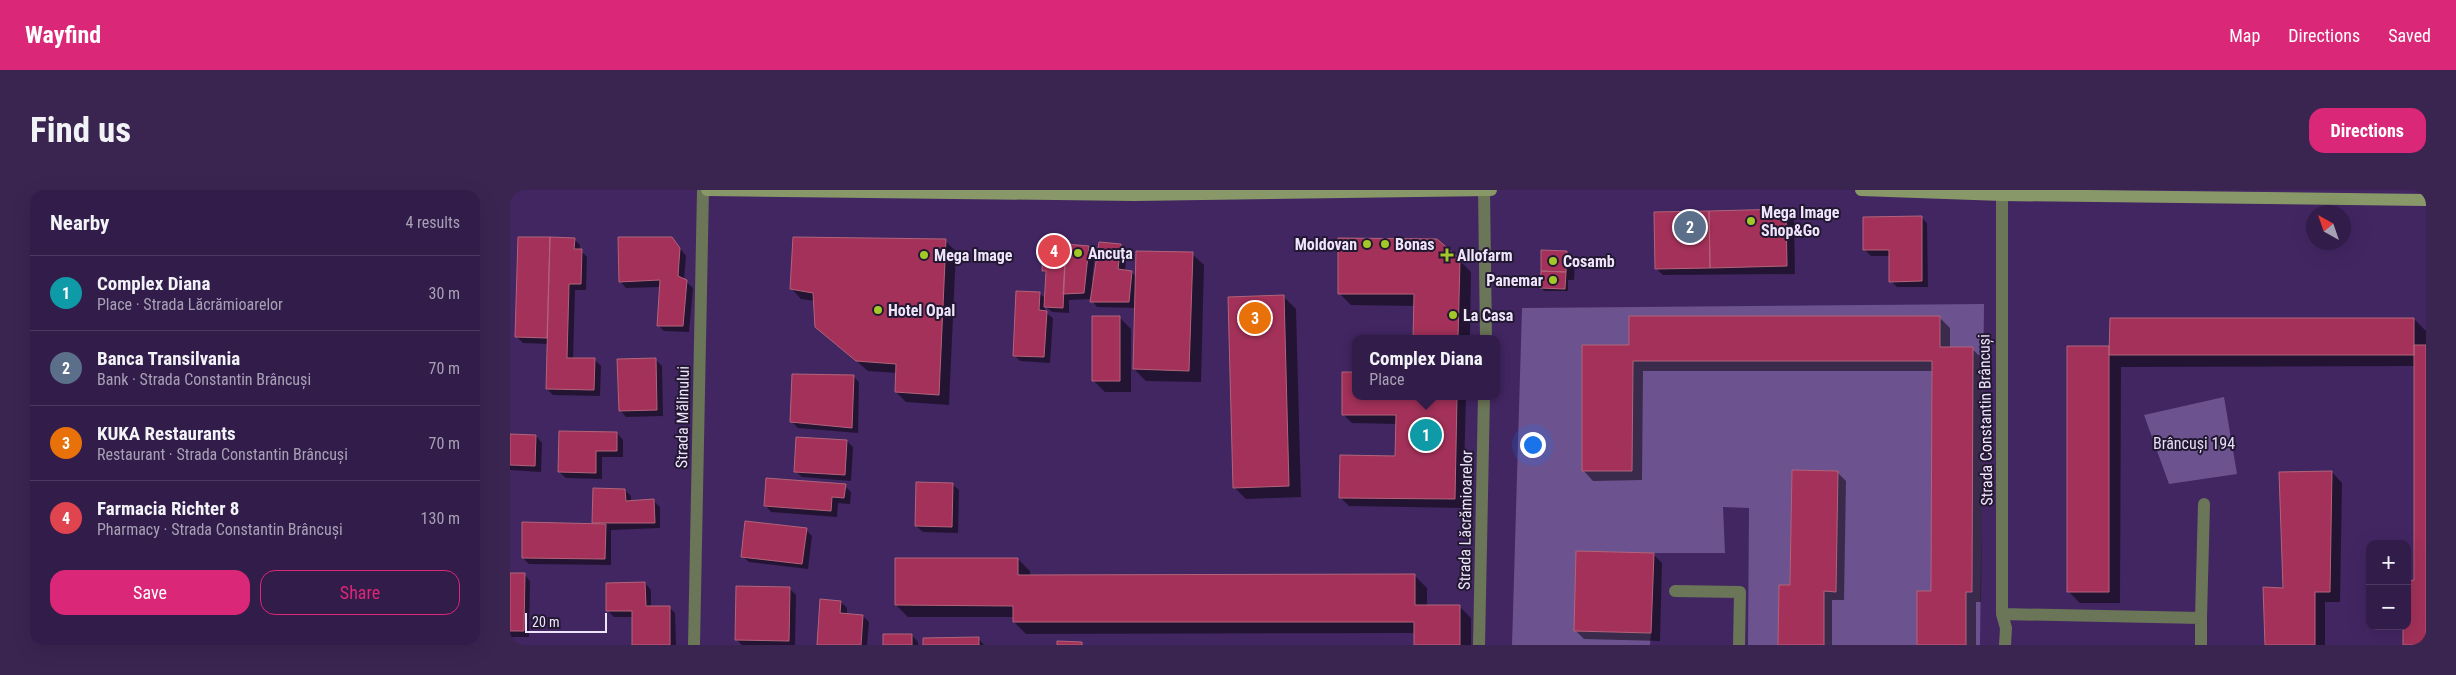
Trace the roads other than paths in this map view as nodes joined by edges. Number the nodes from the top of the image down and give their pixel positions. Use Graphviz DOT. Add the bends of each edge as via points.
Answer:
graph roads {
  1 [pos="703,190"];
  2 [pos="707,190"];
  3 [pos="1484,190"];
  4 [pos="1491,190"];
  5 [pos="1861,190"];
  6 [pos="1004,191"];
  7 [pos="939,192"];
  8 [pos="2093,193"];
  9 [pos="2002,195"];
  10 [pos="2412,195"];
  11 [pos="2426,200"];
  12 [pos="1486,335"];
  13 [pos="1484,400"];
  14 [pos="2204,504"];
  15 [pos="1675,591"];
  16 [pos="2002,614"];
  17 [pos="2202,618"];
  18 [pos="694,645"];
  19 [pos="1479,645"];
  20 [pos="1739,645"];
  21 [pos="2004,645"];
  22 [pos="2201,645"];
  1 -- 18 [label="street, Strada Mălinului"];
  2 -- 7 [label="main road"];
  3 -- 4 [label="main road"];
  3 -- 6 [label="main road" via="1134,195"];
  3 -- 12 [label="street"];
  5 -- 9 [label="main road"];
  6 -- 7 [label="main road"];
  8 -- 9 [label="main road"];
  8 -- 10 [label="main road"];
  9 -- 16 [label="street, Strada Constantin Brâncuși"];
  10 -- 11 [label="main road"];
  13 -- 19 [label="street, Strada Lăcrămioarelor"];
  14 -- 17 [label="street"];
  15 -- 20 [label="street" via="1740,592"];
  16 -- 17 [label="street"];
  16 -- 21 [label="street, Strada Constantin Brâncuși" via="2006,628"];
  17 -- 22 [label="street"];
}
